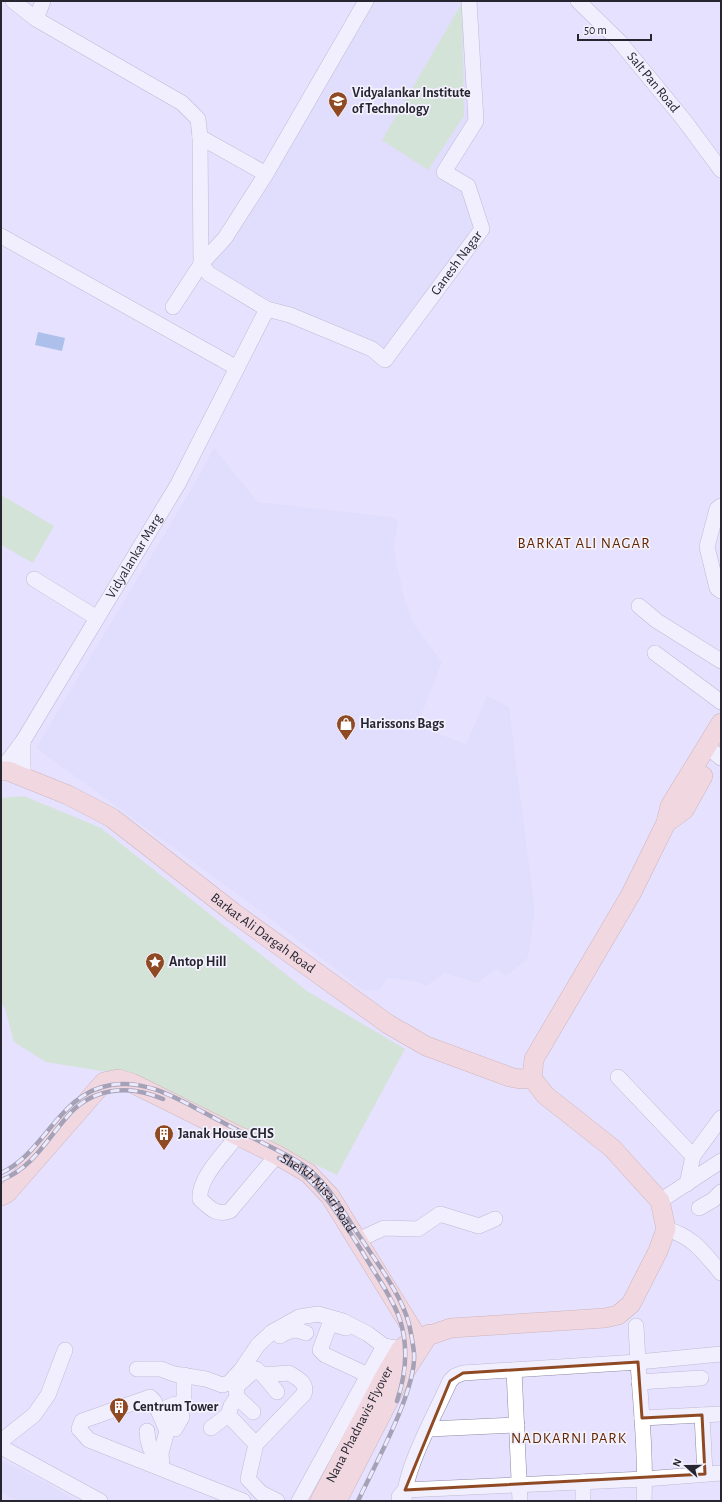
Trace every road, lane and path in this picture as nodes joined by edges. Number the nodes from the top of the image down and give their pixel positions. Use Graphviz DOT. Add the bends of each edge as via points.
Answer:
graph roads {
  1 [pos="13,1"];
  2 [pos="43,1"];
  3 [pos="366,1"];
  4 [pos="469,1"];
  5 [pos="578,1"];
  6 [pos="36,19"];
  7 [pos="200,137"];
  8 [pos="721,170"];
  9 [pos="266,174"];
  10 [pos="1,236"];
  11 [pos="201,264"];
  12 [pos="174,307"];
  13 [pos="267,310"];
  14 [pos="237,368"];
  15 [pos="721,506"];
  16 [pos="34,579"];
  17 [pos="721,591"];
  18 [pos="639,606"];
  19 [pos="97,618"];
  20 [pos="655,653"];
  21 [pos="721,661"];
  22 [pos="721,702"];
  23 [pos="721,723"];
  24 [pos="23,740"];
  25 [pos="719,751"];
  26 [pos="1,771"];
  27 [pos="23,777"];
  28 [pos="666,823"];
  29 [pos="618,1077"];
  30 [pos="532,1078"];
  31 [pos="721,1118"];
  32 [pos="237,1136"];
  33 [pos="277,1155"];
  34 [pos="693,1156"];
  35 [pos="721,1161"];
  36 [pos="687,1184"];
  37 [pos="721,1192"];
  38 [pos="1,1196"];
  39 [pos="660,1202"];
  40 [pos="699,1208"];
  41 [pos="495,1219"];
  42 [pos="666,1229"];
  43 [pos="358,1240"];
  44 [pos="721,1273"];
  45 [pos="636,1326"];
  46 [pos="306,1332"];
  47 [pos="423,1339"];
  48 [pos="65,1350"];
  49 [pos="395,1351"];
  50 [pos="721,1354"];
  51 [pos="638,1362"];
  52 [pos="137,1369"];
  53 [pos="514,1370"];
  54 [pos="259,1372"];
  55 [pos="184,1375"];
  56 [pos="384,1377"];
  57 [pos="701,1378"];
  58 [pos="639,1382"];
  59 [pos="277,1392"];
  60 [pos="237,1397"];
  61 [pos="181,1404"];
  62 [pos="253,1412"];
  63 [pos="721,1414"];
  64 [pos="228,1415"];
  65 [pos="702,1415"];
  66 [pos="642,1418"];
  67 [pos="517,1425"];
  68 [pos="211,1428"];
  69 [pos="429,1429"];
  70 [pos="147,1431"];
  71 [pos="1,1441"];
  72 [pos="256,1444"];
  73 [pos="1,1447"];
  74 [pos="162,1469"];
  75 [pos="721,1473"];
  76 [pos="705,1474"];
  77 [pos="645,1479"];
  78 [pos="583,1482"];
  79 [pos="519,1485"];
  80 [pos="461,1494"];
  81 [pos="402,1497"];
  82 [pos="100,1501"];
  83 [pos="243,1501"];
  84 [pos="277,1501"];
  85 [pos="299,1501"];
  86 [pos="320,1501"];
  87 [pos="336,1501"];
  88 [pos="520,1501"];
  89 [pos="584,1501"];
  90 [pos="644,1501"];
  1 -- 6 [label="street"];
  2 -- 6 [label="street"];
  3 -- 9 [label="street"];
  4 -- 13 [label="street, Ganesh Nagar" via="476,121 444,172 468,186 482,229 385,360 372,349 290,315"];
  5 -- 8 [label="street, Salt Pan Road" via="619,40"];
  6 -- 7 [label="street" via="182,103 198,119"];
  7 -- 9 [label="street"];
  7 -- 11 [label="street"];
  9 -- 11 [label="street" via="225,238"];
  10 -- 14 [label="street"];
  11 -- 12 [label="street"];
  11 -- 13 [label="street" via="209,274"];
  13 -- 14 [label="street, Vidyalankar Marg"];
  14 -- 19 [label="street, Vidyalankar Marg" via="178,484"];
  15 -- 17 [label="street" via="717,509 707,547 717,588"];
  16 -- 19 [label="street"];
  18 -- 21 [label="street" via="657,621"];
  19 -- 24 [label="street, Vidyalankar Marg"];
  20 -- 22 [label="street"];
  23 -- 28 [label="main road" via="670,806"];
  24 -- 26 [label="street, Vidyalankar Marg"];
  24 -- 27 [label="street"];
  25 -- 28 [label="main road" via="684,810"];
  26 -- 27 [label="main road, Barkat Ali Dargah Road"];
  27 -- 30 [label="main road, Barkat Ali Dargah Road" via="68,794 112,818 289,954 388,1024 419,1042 510,1076 520,1079"];
  28 -- 30 [label="main road" via="631,894 534,1059"];
  29 -- 34 [label="street"];
  30 -- 39 [label="main road" via="545,1095 612,1148"];
  31 -- 34 [label="street"];
  32 -- 33 [label="main road, Sheikh Misari Road"];
  32 -- 33 [label="street" via="202,1181 199,1190 200,1199 214,1212 222,1214 230,1211"];
  32 -- 38 [label="main road, Sheikh Misari Road" via="132,1084 118,1079 104,1082 7,1193"];
  33 -- 43 [label="main road, Sheikh Misari Road" via="308,1173 325,1189"];
  34 -- 36 [label="street"];
  35 -- 36 [label="street"];
  36 -- 39 [label="street"];
  37 -- 40 [label="street"];
  39 -- 42 [label="main road"];
  41 -- 43 [label="street" via="479,1226 440,1214 418,1229 384,1228"];
  42 -- 44 [label="street" via="681,1233 698,1246"];
  42 -- 47 [label="main road" via="658,1251 631,1304 618,1315 451,1328"];
  43 -- 47 [label="main road, Sheikh Misari Road"];
  45 -- 51 [label="street"];
  46 -- 54 [label="street" via="290,1330 276,1338 269,1345"];
  47 -- 49 [label="main road"];
  48 -- 71 [label="street" via="48,1395 34,1415"];
  49 -- 55 [label="street" via="350,1324 318,1314 299,1317 272,1332 258,1345 229,1383 222,1385"];
  49 -- 56 [label="main road, Nana Phadnavis Flyover"];
  49 -- 56 [label="street" via="336,1324 329,1326 320,1346 322,1353"];
  50 -- 51 [label="street"];
  51 -- 53 [label="street"];
  51 -- 58 [label="street"];
  52 -- 55 [label="street" via="161,1369"];
  53 -- 67 [label="street"];
  53 -- 69 [label="street" via="463,1373 455,1376 450,1381"];
  54 -- 59 [label="street"];
  54 -- 60 [label="street" via="236,1387"];
  54 -- 72 [label="street" via="289,1373 301,1381 305,1389 304,1394"];
  55 -- 61 [label="street"];
  56 -- 85 [label="street"];
  56 -- 86 [label="main road, Nana Phadnavis Flyover"];
  56 -- 87 [label="main road, Nana Phadnavis Flyover"];
  57 -- 58 [label="street"];
  58 -- 66 [label="street"];
  60 -- 62 [label="street"];
  60 -- 64 [label="street"];
  63 -- 65 [label="street"];
  64 -- 68 [label="street"];
  64 -- 72 [label="street"];
  65 -- 66 [label="street"];
  65 -- 76 [label="street"];
  66 -- 77 [label="street"];
  67 -- 69 [label="street"];
  67 -- 79 [label="street"];
  69 -- 81 [label="street" via="410,1470"];
  70 -- 74 [label="street" via="153,1456"];
  72 -- 84 [label="street" via="244,1474 261,1493"];
  73 -- 82 [label="street"];
  74 -- 74 [label="street" via="89,1440 80,1428 82,1421 147,1397 152,1398 167,1431 161,1453"];
  74 -- 83 [label="street"];
  75 -- 76 [label="street"];
  76 -- 77 [label="street"];
  77 -- 78 [label="street"];
  77 -- 90 [label="street"];
  78 -- 79 [label="street"];
  78 -- 89 [label="street"];
  79 -- 80 [label="street"];
  79 -- 88 [label="street"];
  80 -- 81 [label="street"];
}
